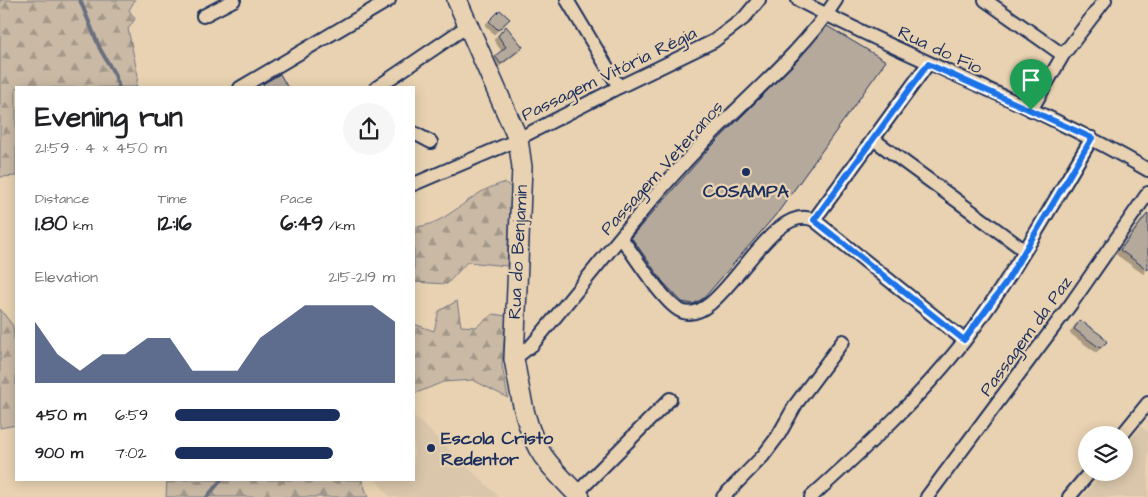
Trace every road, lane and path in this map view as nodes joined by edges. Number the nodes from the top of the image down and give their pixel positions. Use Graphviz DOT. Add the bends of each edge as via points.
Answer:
graph roads {
  1 [pos="234,0"];
  2 [pos="389,0"];
  3 [pos="457,0"];
  4 [pos="567,0"];
  5 [pos="759,0"];
  6 [pos="798,0"];
  7 [pos="836,0"];
  8 [pos="984,0"];
  9 [pos="1105,0"];
  10 [pos="826,15"];
  11 [pos="203,16"];
  12 [pos="469,25"];
  13 [pos="1063,55"];
  14 [pos="928,64"];
  15 [pos="243,86"];
  16 [pos="379,86"];
  17 [pos="619,87"];
  18 [pos="1031,110"];
  19 [pos="415,133"];
  20 [pos="1092,138"];
  21 [pos="518,139"];
  22 [pos="873,139"];
  23 [pos="431,142"];
  24 [pos="1148,170"];
  25 [pos="415,184"];
  26 [pos="1148,193"];
  27 [pos="814,220"];
  28 [pos="622,239"];
  29 [pos="1024,250"];
  30 [pos="964,340"];
  31 [pos="843,341"];
  32 [pos="514,359"];
  33 [pos="670,399"];
  34 [pos="1148,403"];
  35 [pos="1129,426"];
  36 [pos="1082,481"];
  37 [pos="578,495"];
  38 [pos="723,497"];
  39 [pos="811,497"];
  40 [pos="927,497"];
  41 [pos="1069,497"];
  1 -- 11 [label="street"];
  2 -- 15 [label="street"];
  3 -- 12 [label="main road, Rua do Benjamin"];
  4 -- 17 [label="street"];
  5 -- 17 [label="street, Passagem Vitória Régia" via="744,18 714,41"];
  6 -- 10 [label="street, Rua do Fio"];
  7 -- 10 [label="street, Passagem Veteranos"];
  8 -- 13 [label="street"];
  9 -- 13 [label="street"];
  10 -- 14 [label="street, Rua do Fio"];
  10 -- 28 [label="street, Passagem Veteranos" via="701,145 653,198"];
  12 -- 16 [label="street"];
  12 -- 21 [label="main road, Rua do Benjamin"];
  13 -- 18 [label="street"];
  14 -- 18 [label="street, Rua do Fio"];
  14 -- 22 [label="street"];
  17 -- 21 [label="street, Passagem Vitória Régia"];
  18 -- 20 [label="street, Rua do Fio"];
  19 -- 23 [label="street"];
  20 -- 24 [label="street, Rua do Fio"];
  20 -- 29 [label="street"];
  21 -- 25 [label="street, Passagem Vitória Régia"];
  21 -- 32 [label="main road, Rua do Benjamin" via="522,167"];
  22 -- 27 [label="street"];
  22 -- 29 [label="street"];
  26 -- 40 [label="street, Passagem da Paz" via="1066,312"];
  27 -- 28 [label="street" via="805,216 783,226 713,302 691,312 679,310 665,297"];
  27 -- 30 [label="street"];
  28 -- 32 [label="street, Passagem Veteranos" via="532,346"];
  29 -- 30 [label="street" via="1005,284"];
  30 -- 39 [label="street" via="941,369 868,445"];
  31 -- 38 [label="street" via="796,404 763,456"];
  32 -- 37 [label="main road, Rua do Benjamin" via="535,442 552,468"];
  33 -- 37 [label="street"];
  34 -- 35 [label="street"];
  36 -- 41 [label="street"];
}
